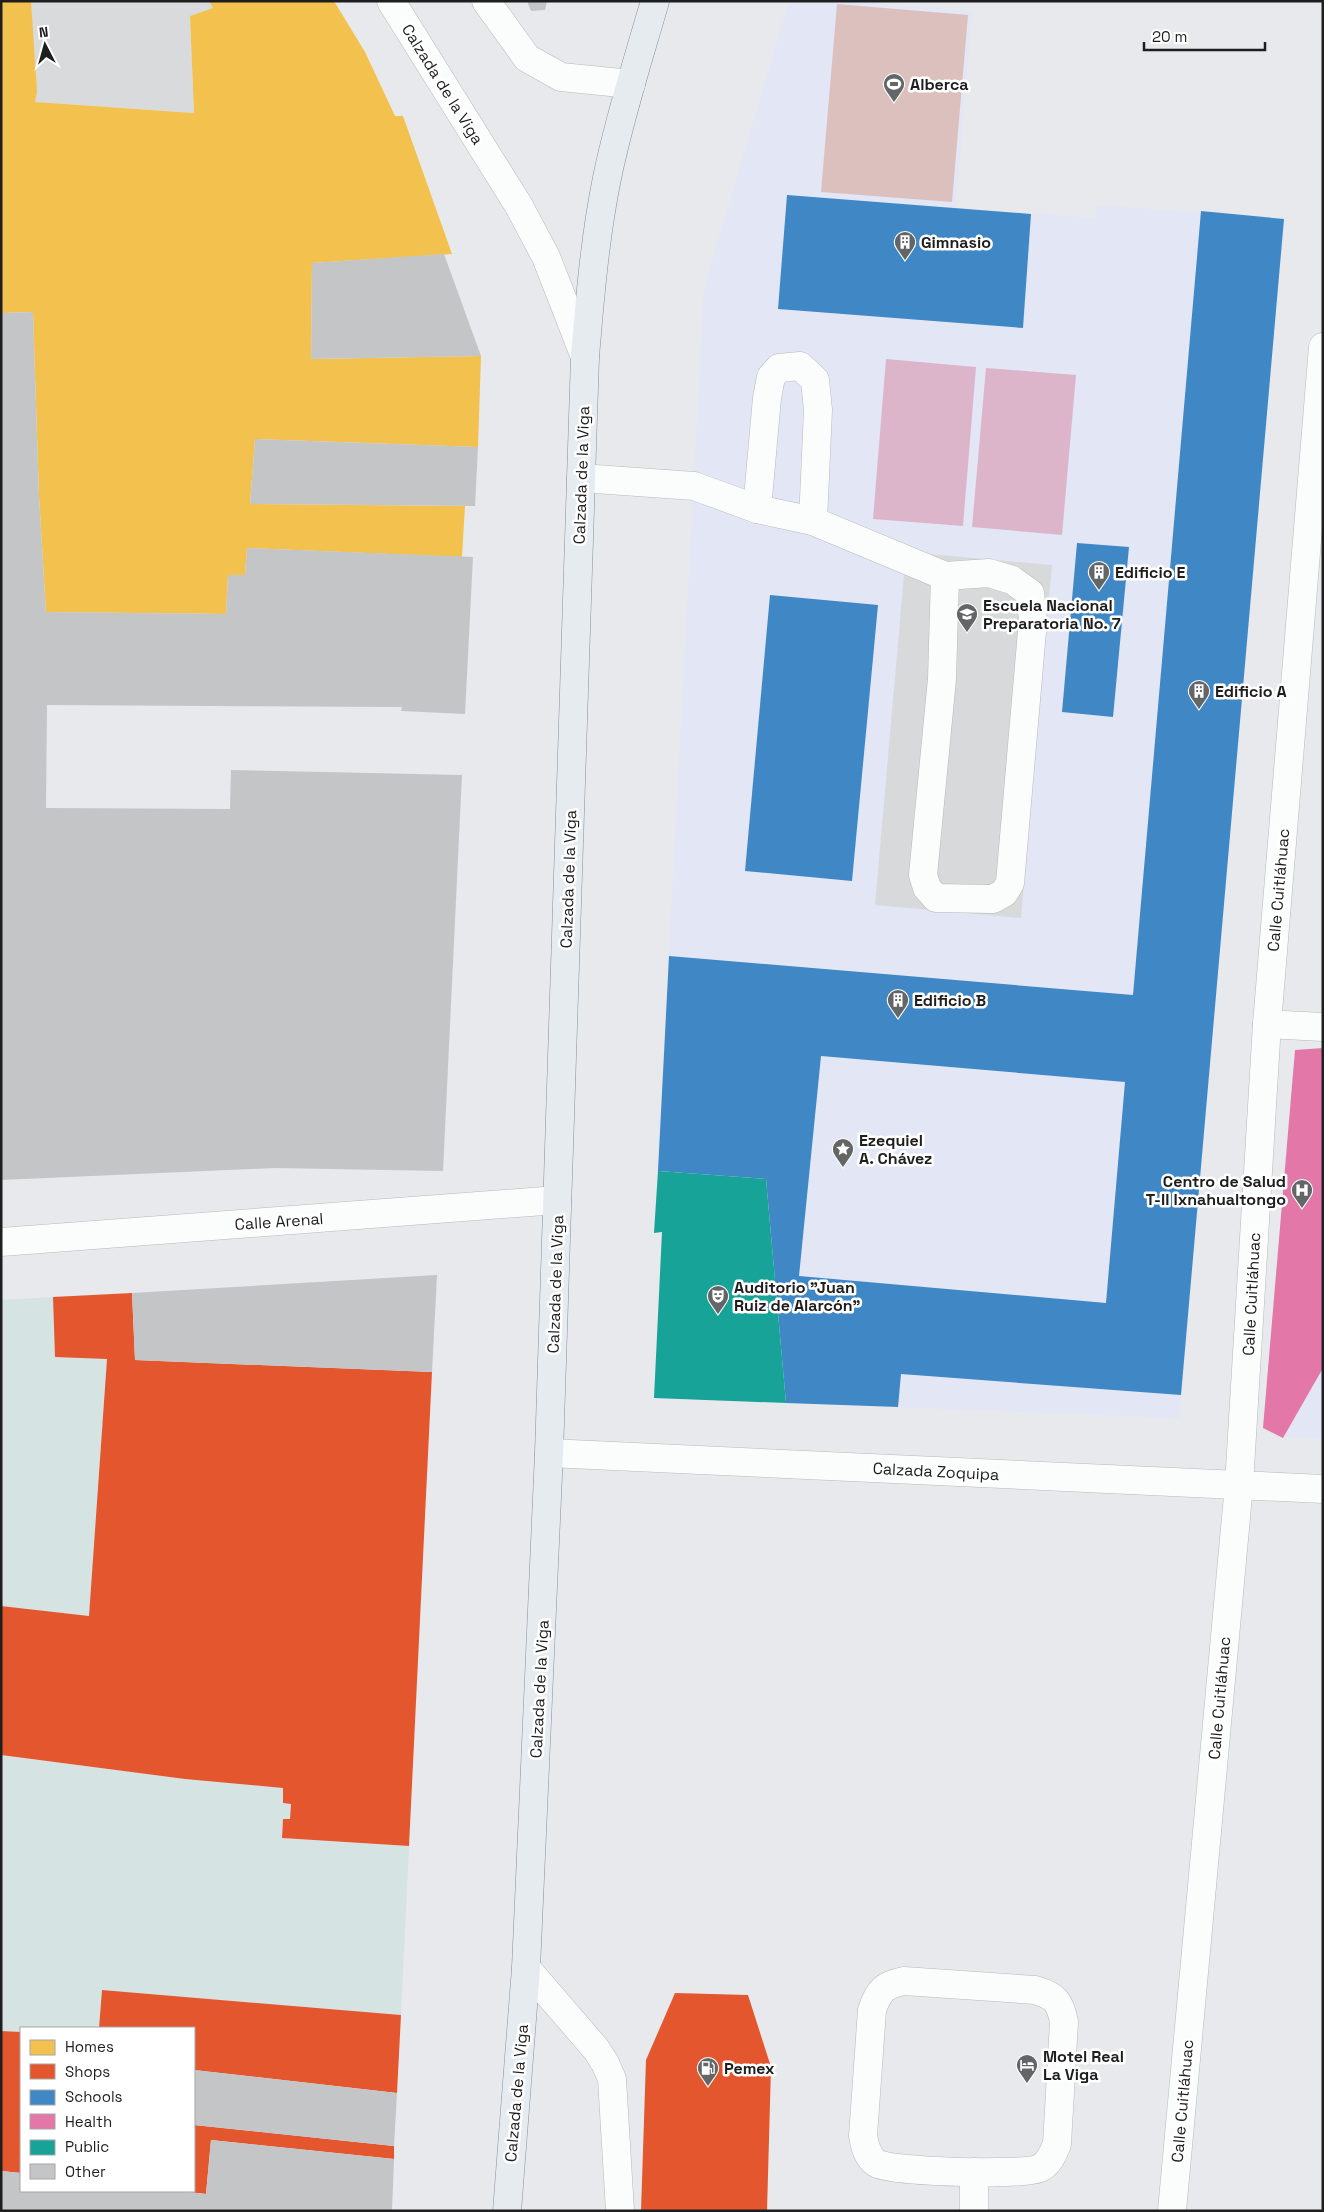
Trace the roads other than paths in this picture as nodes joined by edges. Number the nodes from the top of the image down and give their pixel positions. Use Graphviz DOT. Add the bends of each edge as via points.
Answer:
graph roads {
  1 [pos="391,1"];
  2 [pos="486,1"];
  3 [pos="655,1"];
  4 [pos="631,84"];
  5 [pos="1323,347"];
  6 [pos="585,357"];
  7 [pos="581,478"];
  8 [pos="757,509"];
  9 [pos="813,521"];
  10 [pos="945,576"];
  11 [pos="1267,1024"];
  12 [pos="1323,1027"];
  13 [pos="557,1200"];
  14 [pos="1,1242"];
  15 [pos="550,1453"];
  16 [pos="1239,1485"];
  17 [pos="1323,1489"];
  18 [pos="526,1968"];
  19 [pos="974,2172"];
  20 [pos="507,2211"];
  21 [pos="620,2211"];
  22 [pos="974,2211"];
  23 [pos="1172,2211"];
  1 -- 6 [label="street, Calzada de la Viga" via="519,206 546,257"];
  2 -- 4 [label="street" via="527,58 544,68 560,77"];
  3 -- 4 [label="main road, Calzada de la Viga"];
  4 -- 6 [label="main road, Calzada de la Viga" via="602,205"];
  5 -- 11 [label="street, Calle Cuitláhuac"];
  6 -- 7 [label="main road, Calzada de la Viga"];
  7 -- 8 [label="street" via="694,486"];
  7 -- 13 [label="main road, Calzada de la Viga"];
  8 -- 9 [label="street"];
  8 -- 9 [label="street" via="771,377 779,368 800,366 815,380 818,410"];
  9 -- 10 [label="street"];
  10 -- 10 [label="street" via="942,679 923,875 927,888 936,898 993,899 1004,893 1010,883 1033,620 1030,593 1012,580 989,573"];
  11 -- 12 [label="street"];
  11 -- 16 [label="street, Calle Cuitláhuac"];
  13 -- 14 [label="street, Calle Arenal"];
  13 -- 15 [label="main road, Calzada de la Viga"];
  15 -- 16 [label="street, Calzada Zoquipa"];
  15 -- 18 [label="main road, Calzada de la Viga"];
  16 -- 17 [label="street, Calzada Zoquipa"];
  16 -- 23 [label="street, Calle Cuitláhuac"];
  18 -- 20 [label="main road, Calzada de la Viga"];
  18 -- 21 [label="street" via="596,2049 612,2079"];
  19 -- 19 [label="street" via="892,2168 876,2163 866,2152 863,2136 872,2010 878,1994 889,1984 904,1981 1035,1990 1051,1995 1061,2006 1064,2022 1057,2134 1052,2158 1041,2168 1026,2172"];
  19 -- 22 [label="street"];
}
